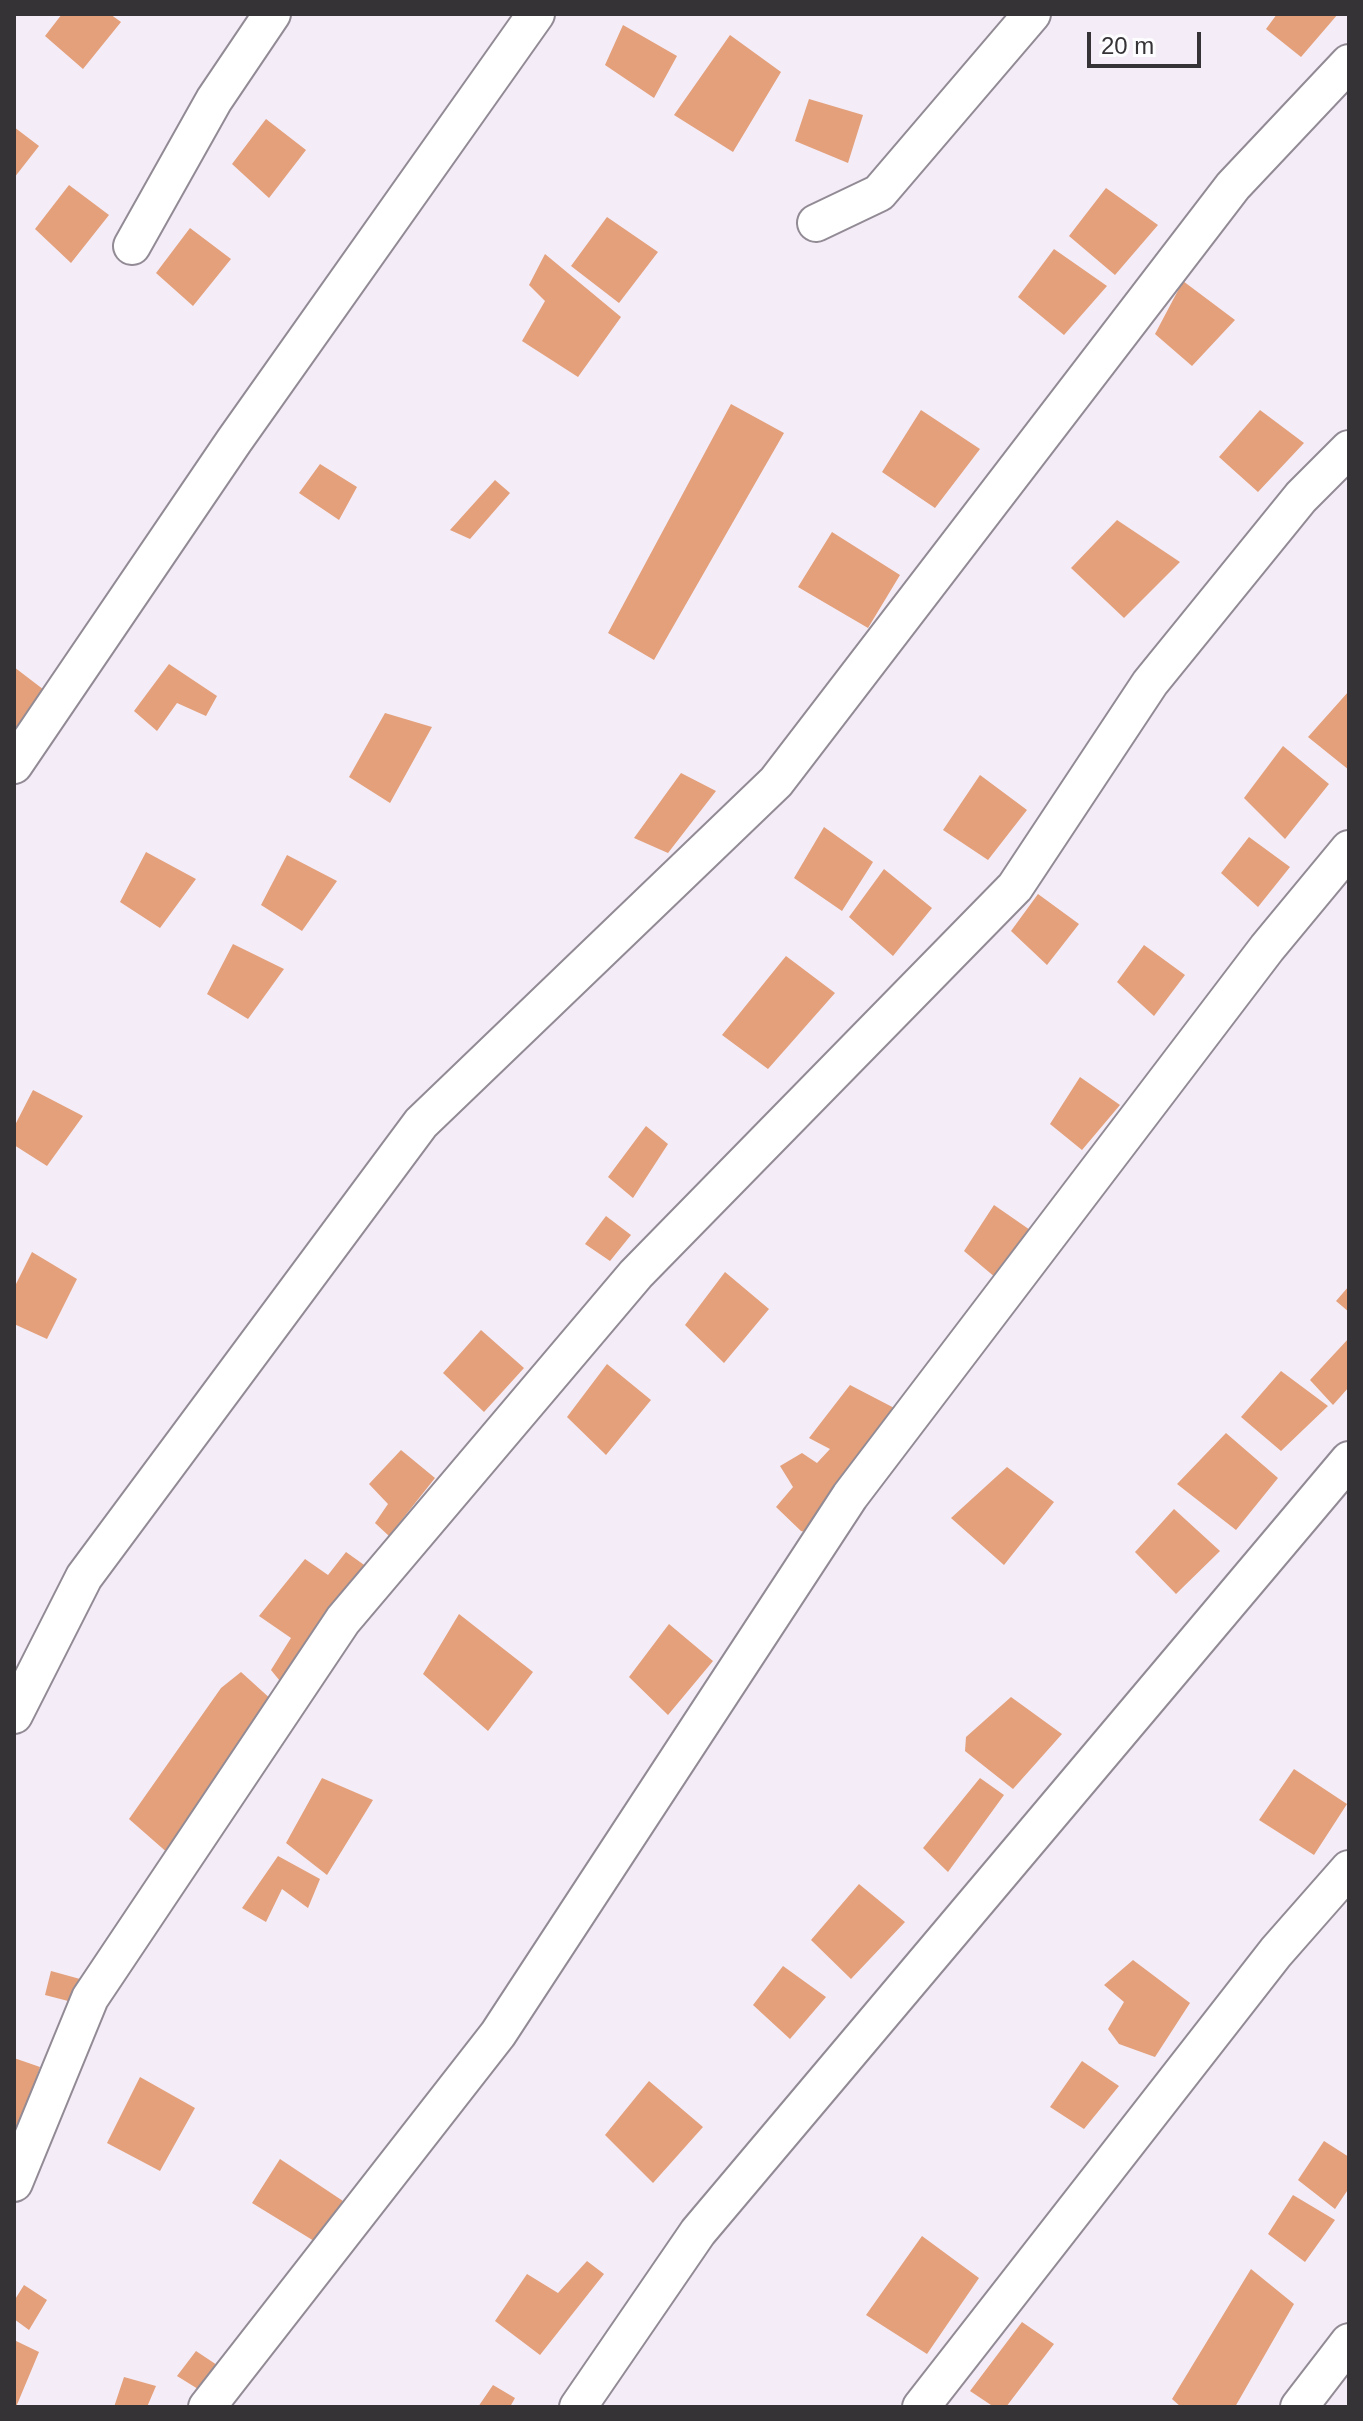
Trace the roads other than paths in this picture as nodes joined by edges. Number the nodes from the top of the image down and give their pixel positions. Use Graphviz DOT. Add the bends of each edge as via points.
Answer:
graph roads {
  1 [pos="272,14"];
  2 [pos="536,14"];
  3 [pos="1032,14"];
  4 [pos="1349,63"];
  5 [pos="816,223"];
  6 [pos="132,246"];
  7 [pos="1349,449"];
  8 [pos="14,765"];
  9 [pos="1349,849"];
  10 [pos="1349,1460"];
  11 [pos="14,1715"];
  12 [pos="1349,1869"];
  13 [pos="14,2183"];
  14 [pos="1349,2342"];
  15 [pos="207,2407"];
  16 [pos="578,2407"];
  17 [pos="921,2407"];
  18 [pos="1299,2407"];
  1 -- 6 [label="street" via="214,100"];
  2 -- 8 [label="street" via="234,441"];
  3 -- 5 [label="street" via="879,193"];
  4 -- 11 [label="street" via="1233,186 776,782 421,1123 84,1577"];
  7 -- 13 [label="street" via="1301,497 1150,683 1015,887 636,1274 343,1620 90,1998"];
  9 -- 15 [label="street" via="1258,960 850,1496 498,2034"];
  10 -- 16 [label="street" via="698,2232"];
  12 -- 17 [label="street" via="1276,1952"];
  14 -- 18 [label="street"];
}
